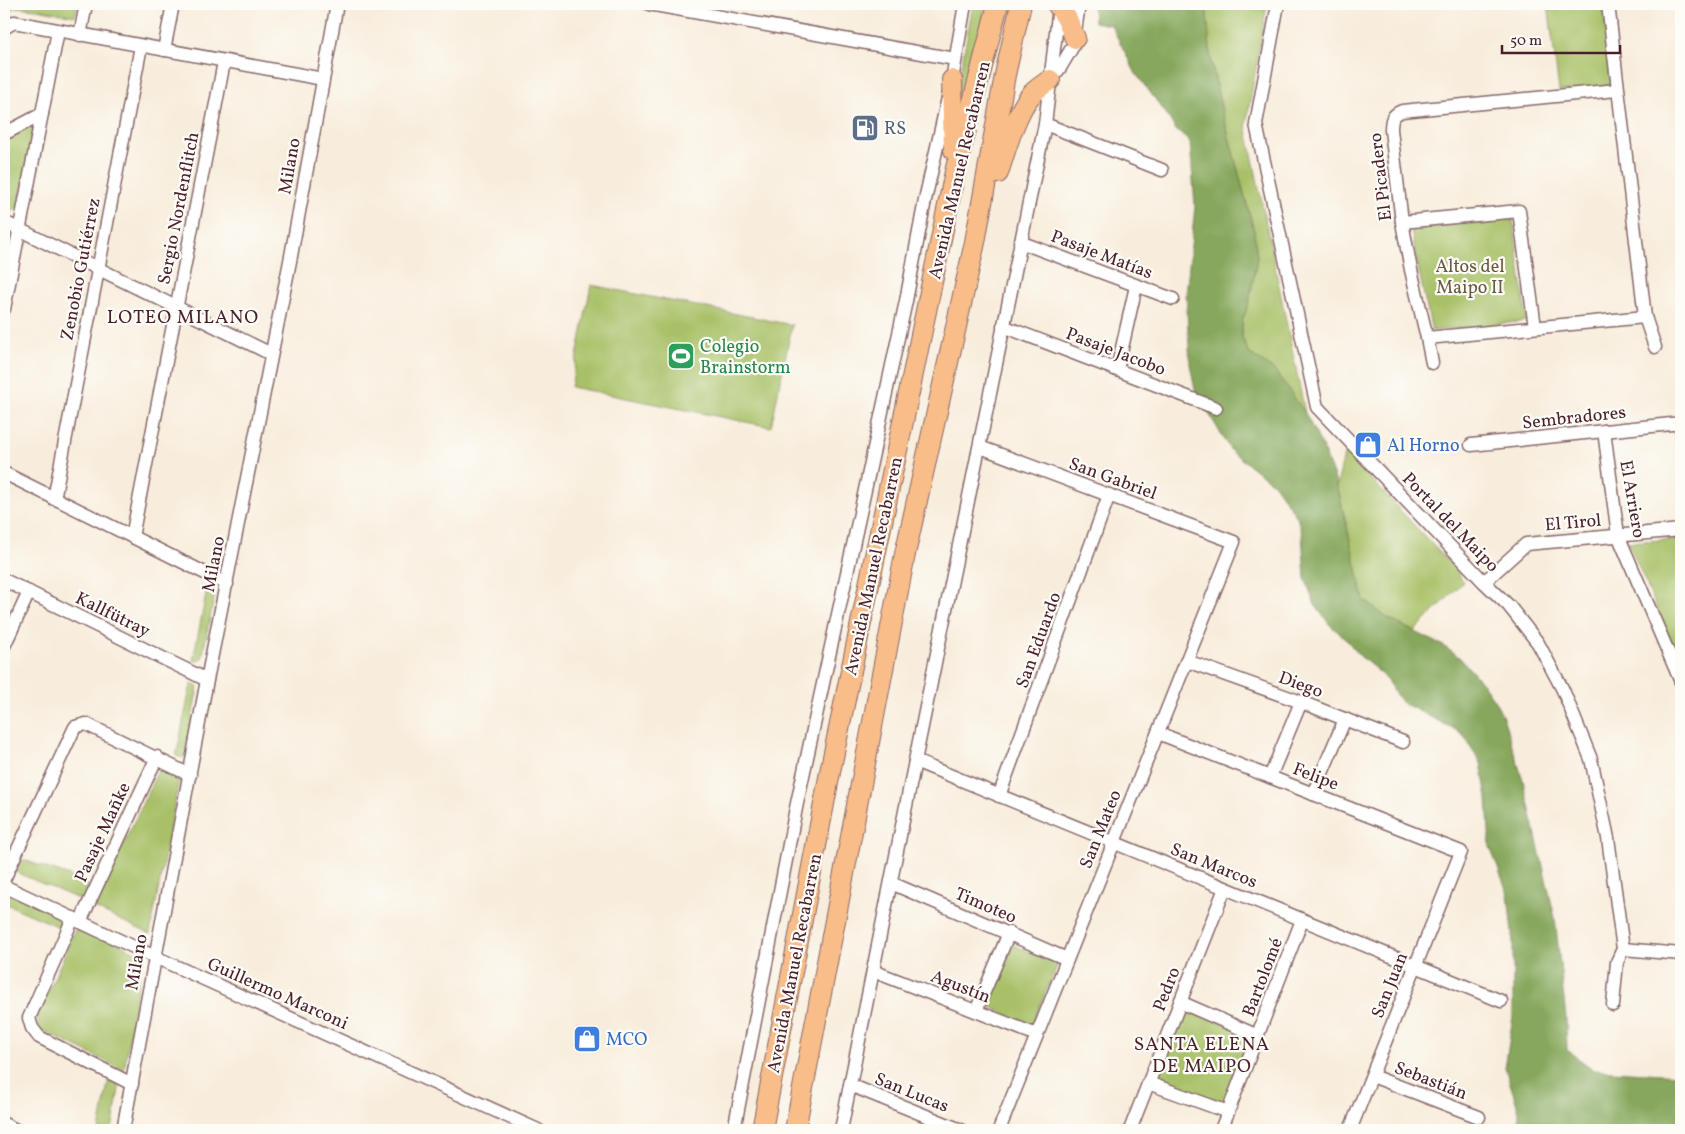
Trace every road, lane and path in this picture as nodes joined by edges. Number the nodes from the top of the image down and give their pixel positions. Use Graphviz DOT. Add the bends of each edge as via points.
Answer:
graph roads {
  1 [pos="86,4"];
  2 [pos="173,4"];
  3 [pos="337,4"];
  4 [pos="649,4"];
  5 [pos="965,4"];
  6 [pos="998,4"];
  7 [pos="1021,4"];
  8 [pos="1079,4"];
  9 [pos="1278,4"];
  10 [pos="1608,4"];
  11 [pos="1058,5"];
  12 [pos="4,28"];
  13 [pos="58,31"];
  14 [pos="80,35"];
  15 [pos="1075,38"];
  16 [pos="142,46"];
  17 [pos="164,50"];
  18 [pos="955,58"];
  19 [pos="224,62"];
  20 [pos="323,80"];
  21 [pos="952,80"];
  22 [pos="1050,80"];
  23 [pos="1618,90"];
  24 [pos="42,114"];
  25 [pos="1045,124"];
  26 [pos="4,134"];
  27 [pos="1162,170"];
  28 [pos="955,172"];
  29 [pos="4,222"];
  30 [pos="1402,222"];
  31 [pos="19,230"];
  32 [pos="975,242"];
  33 [pos="1020,242"];
  34 [pos="98,268"];
  35 [pos="1136,286"];
  36 [pos="1173,299"];
  37 [pos="177,307"];
  38 [pos="4,309"];
  39 [pos="1645,317"];
  40 [pos="1004,326"];
  41 [pos="1535,327"];
  42 [pos="1427,338"];
  43 [pos="1655,347"];
  44 [pos="271,354"];
  45 [pos="1432,363"];
  46 [pos="1117,370"];
  47 [pos="1216,408"];
  48 [pos="1681,423"];
  49 [pos="1604,431"];
  50 [pos="1471,445"];
  51 [pos="980,448"];
  52 [pos="4,474"];
  53 [pos="1109,495"];
  54 [pos="54,499"];
  55 [pos="1681,530"];
  56 [pos="1618,535"];
  57 [pos="132,537"];
  58 [pos="1234,542"];
  59 [pos="4,580"];
  60 [pos="1484,582"];
  61 [pos="226,584"];
  62 [pos="28,592"];
  63 [pos="4,646"];
  64 [pos="1187,661"];
  65 [pos="208,680"];
  66 [pos="1681,682"];
  67 [pos="1301,702"];
  68 [pos="1345,719"];
  69 [pos="1158,733"];
  70 [pos="1403,742"];
  71 [pos="156,758"];
  72 [pos="915,761"];
  73 [pos="190,775"];
  74 [pos="1270,777"];
  75 [pos="1313,794"];
  76 [pos="999,796"];
  77 [pos="1114,843"];
  78 [pos="1461,852"];
  79 [pos="4,879"];
  80 [pos="891,883"];
  81 [pos="4,886"];
  82 [pos="1225,888"];
  83 [pos="76,920"];
  84 [pos="1302,920"];
  85 [pos="1009,933"];
  86 [pos="1623,949"];
  87 [pos="1681,954"];
  88 [pos="155,957"];
  89 [pos="1067,959"];
  90 [pos="1416,966"];
  91 [pos="873,971"];
  92 [pos="1501,1001"];
  93 [pos="1180,1002"];
  94 [pos="1613,1006"];
  95 [pos="976,1011"];
  96 [pos="1037,1035"];
  97 [pos="1258,1036"];
  98 [pos="1372,1076"];
  99 [pos="1148,1083"];
  100 [pos="132,1084"];
  101 [pos="850,1086"];
  102 [pos="1228,1112"];
  103 [pos="1479,1116"];
  104 [pos="4,1124"];
  105 [pos="761,1125"];
  106 [pos="16,1130"];
  107 [pos="123,1130"];
  108 [pos="538,1130"];
  109 [pos="734,1130"];
  110 [pos="796,1130"];
  111 [pos="841,1130"];
  112 [pos="961,1130"];
  113 [pos="999,1130"];
  114 [pos="1130,1130"];
  115 [pos="1221,1130"];
  116 [pos="1350,1130"];
  1 -- 14 [label="street"];
  2 -- 17 [label="street"];
  3 -- 20 [label="street, Milano"];
  4 -- 18 [label="street"];
  5 -- 18 [label="street, Avenida Manuel Recabarren"];
  6 -- 28 [label="main road, Avenida Manuel Recabarren"];
  7 -- 32 [label="main road, Avenida Manuel Recabarren"];
  8 -- 15 [label="street"];
  9 -- 60 [label="street, Portal del Maipo" via="1256,124 1317,407"];
  10 -- 23 [label="street"];
  11 -- 15 [label="main road"];
  11 -- 22 [label="street"];
  12 -- 13 [label="street" via="14,22"];
  13 -- 14 [label="street"];
  13 -- 24 [label="street"];
  14 -- 16 [label="street"];
  15 -- 22 [label="street"];
  16 -- 17 [label="street"];
  16 -- 34 [label="street, Zenobio Gutiérrez"];
  17 -- 19 [label="street"];
  18 -- 21 [label="street, Avenida Manuel Recabarren"];
  19 -- 20 [label="street"];
  19 -- 37 [label="street, Sergio Nordenflitch"];
  20 -- 44 [label="street, Milano"];
  21 -- 28 [label="main road"];
  21 -- 109 [label="street, Avenida Manuel Recabarren" via="796,808"];
  22 -- 25 [label="street"];
  22 -- 32 [label="main road" via="1032,94 1021,112"];
  23 -- 30 [label="street, El Picadero" via="1396,113 1391,130"];
  23 -- 39 [label="street"];
  24 -- 26 [label="street"];
  24 -- 31 [label="street"];
  25 -- 27 [label="street"];
  25 -- 33 [label="street"];
  28 -- 105 [label="main road, Avenida Manuel Recabarren" via="831,767"];
  29 -- 31 [label="street"];
  30 -- 41 [label="street" via="1519,211"];
  30 -- 42 [label="street, El Picadero"];
  31 -- 34 [label="street"];
  31 -- 38 [label="street"];
  32 -- 110 [label="main road, Avenida Manuel Recabarren" via="905,554"];
  33 -- 35 [label="street, Pasaje Matías"];
  33 -- 40 [label="street"];
  34 -- 37 [label="street"];
  34 -- 54 [label="street, Zenobio Gutiérrez"];
  35 -- 36 [label="street, Pasaje Matías"];
  35 -- 46 [label="street"];
  37 -- 44 [label="street"];
  37 -- 57 [label="street, Sergio Nordenflitch"];
  39 -- 41 [label="street"];
  39 -- 43 [label="street"];
  40 -- 46 [label="street, Pasaje Jacobo"];
  40 -- 51 [label="street"];
  41 -- 42 [label="street"];
  42 -- 45 [label="street, El Picadero"];
  44 -- 61 [label="street, Milano"];
  46 -- 47 [label="street, Pasaje Jacobo"];
  48 -- 49 [label="street, Sembradores"];
  49 -- 50 [label="street, Sembradores"];
  49 -- 56 [label="street, El Arriero"];
  51 -- 53 [label="street, San Gabriel"];
  51 -- 72 [label="street"];
  52 -- 54 [label="street"];
  53 -- 58 [label="street, San Gabriel"];
  53 -- 76 [label="street, San Eduardo"];
  54 -- 57 [label="street"];
  55 -- 56 [label="street, El Tirol"];
  56 -- 60 [label="street, El Tirol" via="1526,544"];
  56 -- 66 [label="street, El Arriero"];
  57 -- 61 [label="street"];
  58 -- 64 [label="street, San Mateo"];
  59 -- 62 [label="street, Kallfütray"];
  60 -- 86 [label="street, Portal del Maipo" via="1510,606 1538,643 1563,690 1591,759 1608,838"];
  61 -- 65 [label="street, Milano"];
  62 -- 63 [label="street"];
  62 -- 65 [label="street, Kallfütray"];
  64 -- 67 [label="street, Diego"];
  64 -- 69 [label="street, San Mateo"];
  65 -- 73 [label="street, Milano"];
  67 -- 68 [label="street, Diego"];
  67 -- 74 [label="street"];
  68 -- 70 [label="street, Diego"];
  68 -- 75 [label="street"];
  69 -- 74 [label="street, Felipe"];
  69 -- 77 [label="street, San Mateo"];
  71 -- 73 [label="street"];
  71 -- 79 [label="street" via="86,724 75,727"];
  71 -- 83 [label="street, Pasaje Mañke"];
  72 -- 76 [label="street, San Marcos"];
  72 -- 80 [label="street"];
  73 -- 88 [label="street, Milano"];
  74 -- 75 [label="street, Felipe"];
  75 -- 78 [label="street, Felipe"];
  76 -- 77 [label="street, San Marcos"];
  77 -- 82 [label="street, San Marcos"];
  77 -- 89 [label="street, San Mateo"];
  78 -- 90 [label="street, San Juan"];
  80 -- 85 [label="street, Timoteo"];
  80 -- 91 [label="street"];
  81 -- 83 [label="street, Guillermo Marconi"];
  82 -- 84 [label="street, San Marcos"];
  82 -- 93 [label="street, Pedro"];
  83 -- 88 [label="street, Guillermo Marconi"];
  83 -- 100 [label="street, Pasaje Mañke" via="29,1018 32,1028 39,1038"];
  84 -- 90 [label="street, San Marcos"];
  84 -- 97 [label="street, Bartolomé"];
  85 -- 89 [label="street, Timoteo"];
  85 -- 95 [label="street"];
  86 -- 87 [label="street"];
  86 -- 94 [label="street, Portal del Maipo" via="1617,962"];
  88 -- 100 [label="street, Milano"];
  88 -- 108 [label="street, Guillermo Marconi"];
  89 -- 96 [label="street, San Mateo"];
  90 -- 92 [label="street, San Marcos"];
  90 -- 98 [label="street, San Juan"];
  91 -- 95 [label="street, Agustín"];
  91 -- 101 [label="street"];
  93 -- 97 [label="street"];
  93 -- 99 [label="street, Pedro"];
  95 -- 96 [label="street, Agustín"];
  96 -- 113 [label="street, San Mateo"];
  97 -- 102 [label="street, Bartolomé"];
  98 -- 103 [label="street, Sebastián"];
  98 -- 116 [label="street, San Juan"];
  99 -- 102 [label="street"];
  99 -- 114 [label="street, Pedro"];
  100 -- 107 [label="street, Milano"];
  101 -- 111 [label="street"];
  101 -- 112 [label="street, San Lucas"];
  102 -- 115 [label="street, Bartolomé"];
  104 -- 106 [label="street"];
}
